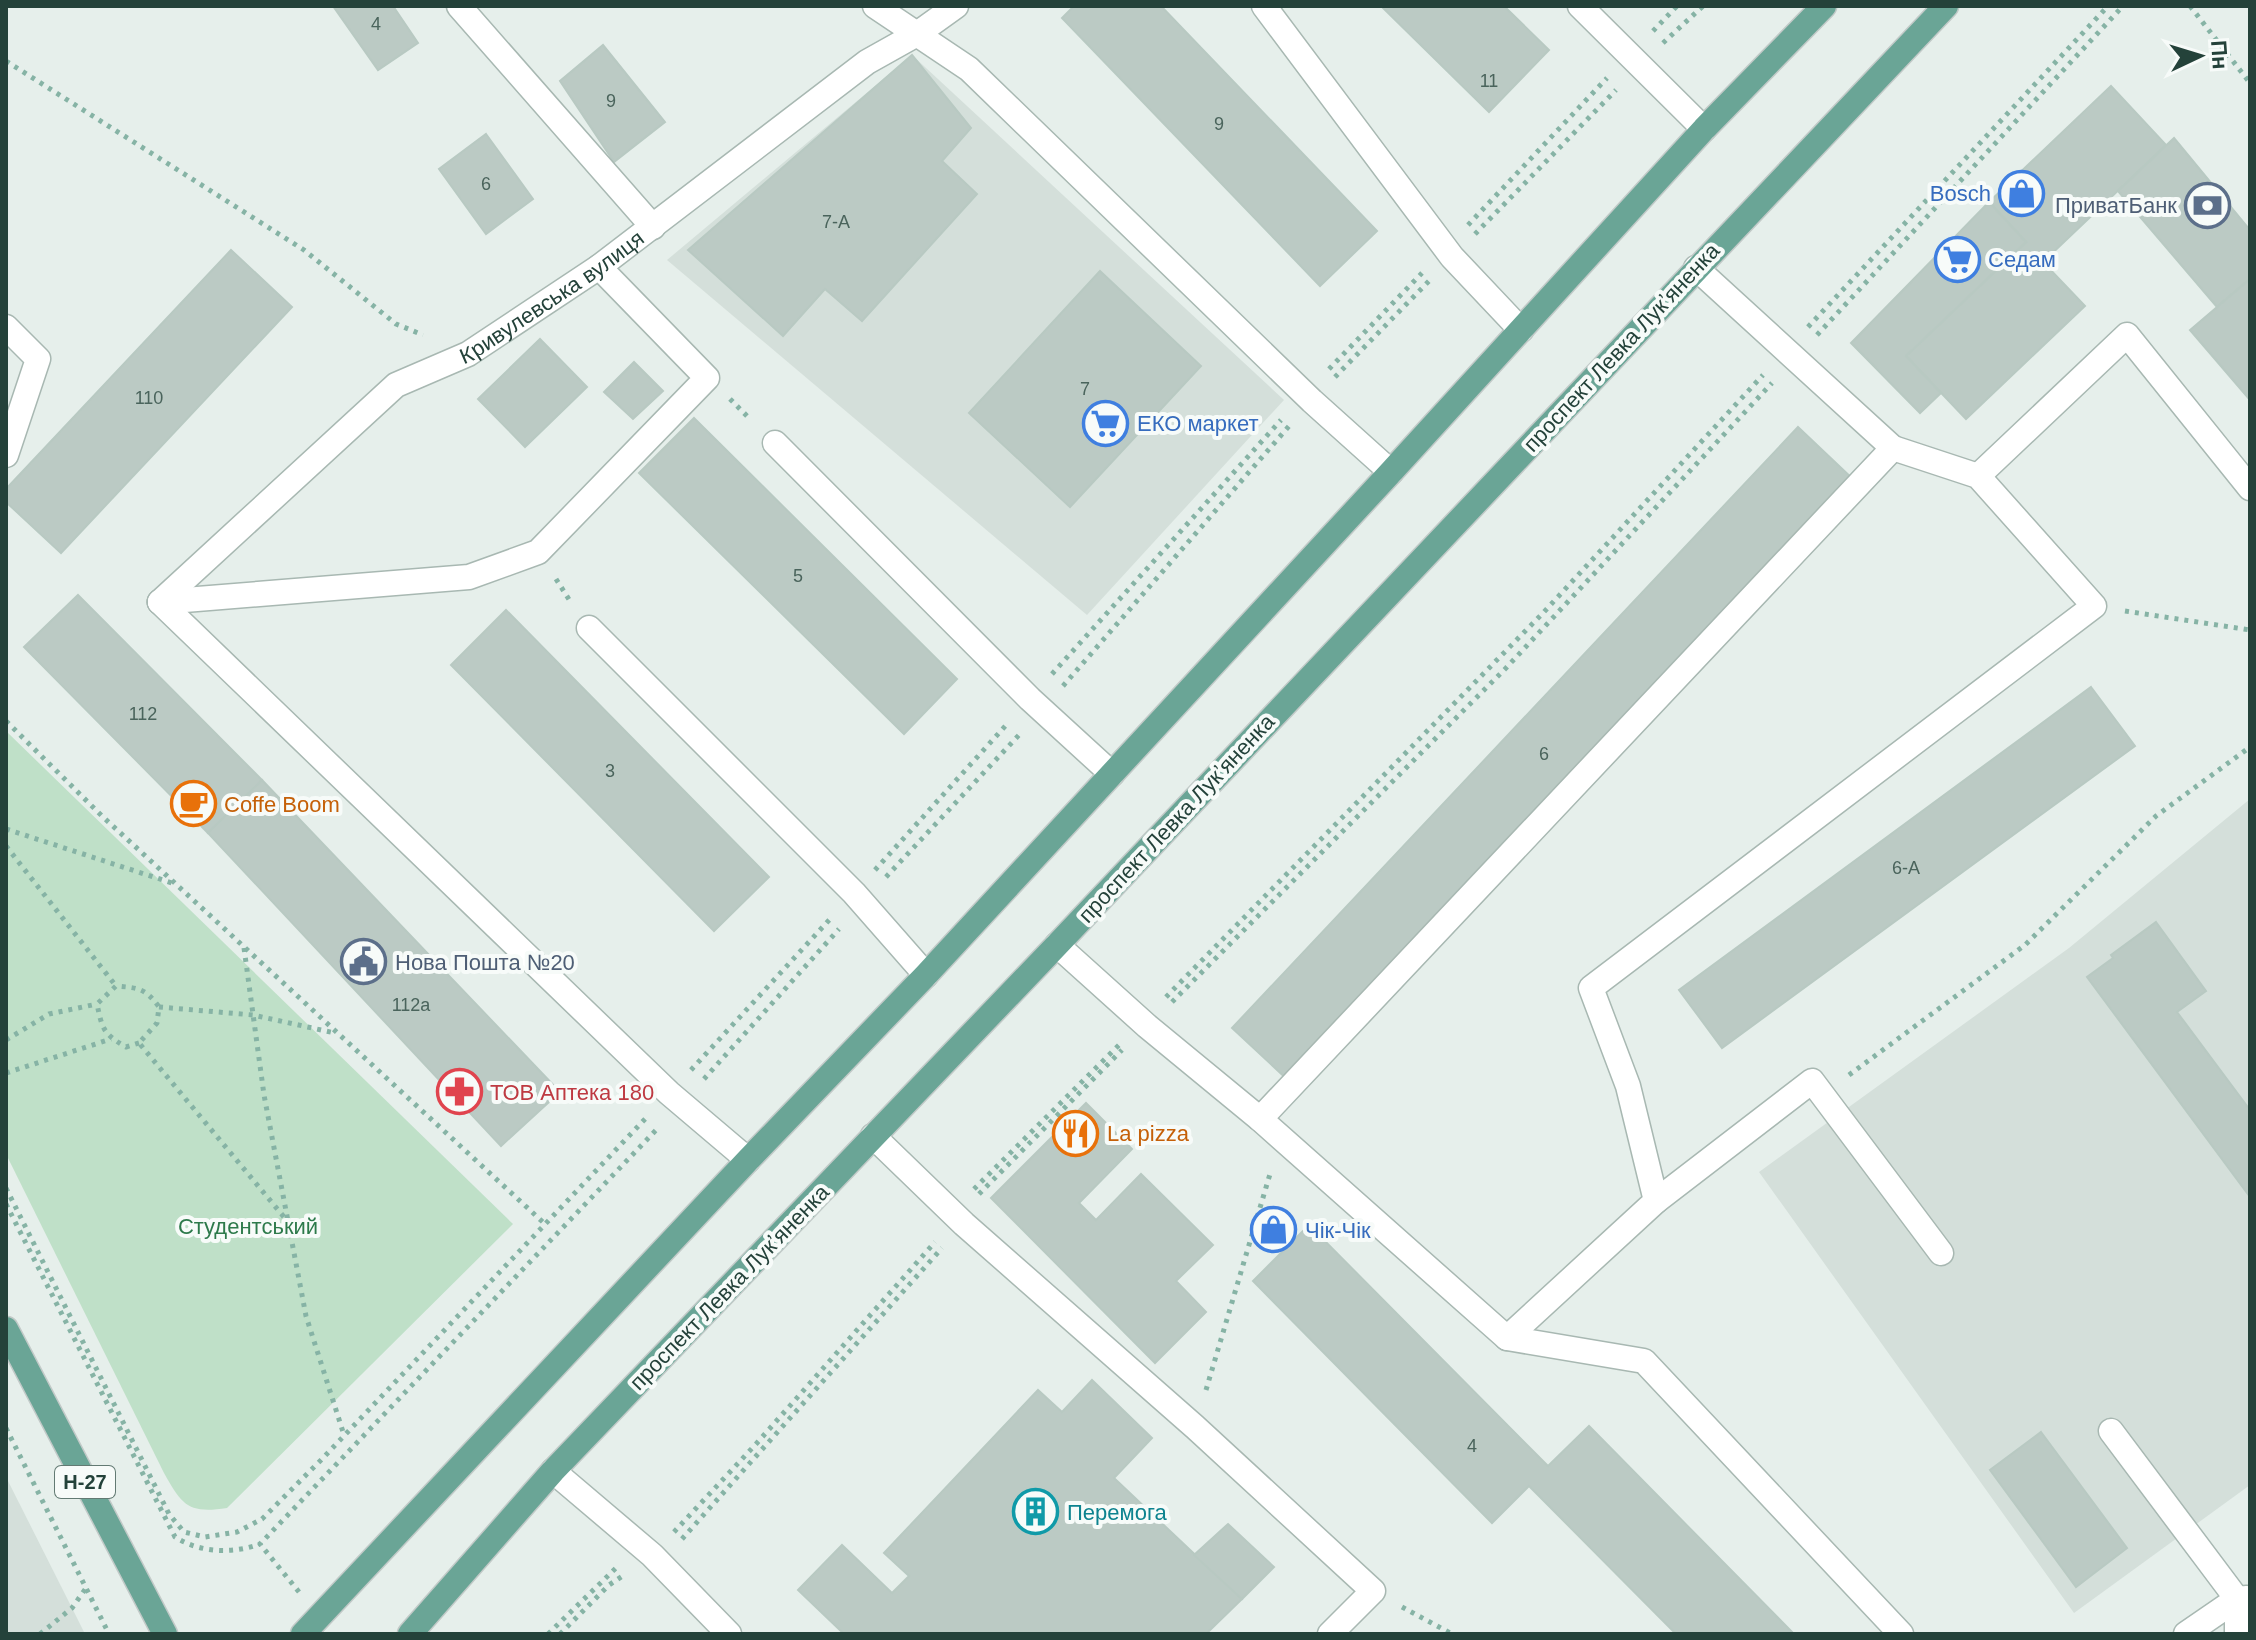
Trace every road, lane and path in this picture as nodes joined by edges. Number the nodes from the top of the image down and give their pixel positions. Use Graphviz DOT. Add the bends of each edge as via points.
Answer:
graph roads {
  1 [pos="459,6"];
  2 [pos="875,6"];
  3 [pos="956,6"];
  4 [pos="1264,6"];
  5 [pos="1580,6"];
  6 [pos="1703,6"];
  7 [pos="1824,6"];
  8 [pos="1946,6"];
  9 [pos="2108,6"];
  10 [pos="2123,6"];
  11 [pos="2190,6"];
  12 [pos="917,34"];
  13 [pos="6,61"];
  14 [pos="1641,64"];
  15 [pos="2250,83"];
  16 [pos="1704,129"];
  17 [pos="653,227"];
  18 [pos="1452,257"];
  19 [pos="599,267"];
  20 [pos="1696,268"];
  21 [pos="6,327"];
  22 [pos="1521,330"];
  23 [pos="468,354"];
  24 [pos="1790,355"];
  25 [pos="707,378"];
  26 [pos="1312,401"];
  27 [pos="775,443"];
  28 [pos="1893,448"];
  29 [pos="6,455"];
  30 [pos="1391,472"];
  31 [pos="1978,476"];
  32 [pos="2250,488"];
  33 [pos="538,552"];
  34 [pos="160,602"];
  35 [pos="2094,606"];
  36 [pos="589,628"];
  37 [pos="2250,630"];
  38 [pos="1043,710"];
  39 [pos="6,721"];
  40 [pos="2250,747"];
  41 [pos="1112,774"];
  42 [pos="6,829"];
  43 [pos="6,846"];
  44 [pos="177,885"];
  45 [pos="862,903"];
  46 [pos="1057,945"];
  47 [pos="244,947"];
  48 [pos="926,975"];
  49 [pos="116,986"];
  50 [pos="97,1004"];
  51 [pos="159,1007"];
  52 [pos="253,1015"];
  53 [pos="1145,1024"];
  54 [pos="338,1034"];
  55 [pos="111,1039"];
  56 [pos="6,1040"];
  57 [pos="139,1043"];
  58 [pos="6,1073"];
  59 [pos="1823,1095"];
  60 [pos="682,1103"];
  61 [pos="1260,1119"];
  62 [pos="873,1136"];
  63 [pos="1281,1138"];
  64 [pos="748,1160"];
  65 [pos="1656,1201"];
  66 [pos="6,1204"];
  67 [pos="961,1207"];
  68 [pos="290,1223"];
  69 [pos="545,1224"];
  70 [pos="948,1242"];
  71 [pos="1941,1253"];
  72 [pos="6,1329"];
  73 [pos="1507,1338"];
  74 [pos="1195,1427"];
  75 [pos="6,1428"];
  76 [pos="2111,1431"];
  77 [pos="344,1436"];
  78 [pos="553,1471"];
  79 [pos="260,1544"];
  80 [pos="651,1560"];
  81 [pos="86,1588"];
  82 [pos="1373,1591"];
  83 [pos="2243,1598"];
  84 [pos="311,1625"];
  85 [pos="1894,1631"];
  86 [pos="40,1634"];
  87 [pos="109,1634"];
  88 [pos="165,1634"];
  89 [pos="410,1634"];
  90 [pos="548,1634"];
  91 [pos="560,1634"];
  92 [pos="729,1634"];
  93 [pos="1330,1634"];
  94 [pos="1452,1634"];
  95 [pos="2186,1634"];
  96 [pos="2237,1634"];
  1 -- 17 [label="street"];
  2 -- 12 [label="street"];
  3 -- 12 [label="street, Кривулевська вулиця"];
  4 -- 18 [label="street"];
  5 -- 14 [label="street"];
  6 -- 14 [label="path"];
  7 -- 16 [label="main road"];
  8 -- 20 [label="main road, проспект Левка Лукʼяненка"];
  9 -- 24 [label="path"];
  10 -- 24 [label="path"];
  11 -- 15 [label="path"];
  12 -- 17 [label="street, Кривулевська вулиця" via="867,62"];
  12 -- 26 [label="street" via="969,69"];
  13 -- 23 [label="path" via="304,250 396,324"];
  14 -- 16 [label="street"];
  14 -- 18 [label="path"];
  16 -- 22 [label="main road"];
  17 -- 19 [label="street, Кривулевська вулиця"];
  18 -- 22 [label="street"];
  18 -- 26 [label="path"];
  19 -- 23 [label="street, Кривулевська вулиця"];
  19 -- 25 [label="street"];
  20 -- 24 [label="street"];
  20 -- 46 [label="main road, проспект Левка Лукʼяненка"];
  21 -- 29 [label="street" via="38,359"];
  22 -- 30 [label="main road"];
  23 -- 34 [label="street, Кривулевська вулиця" via="396,385"];
  24 -- 28 [label="street"];
  24 -- 53 [label="path"];
  24 -- 53 [label="path" via="1506,668"];
  25 -- 27 [label="path"];
  25 -- 33 [label="street"];
  26 -- 30 [label="street"];
  26 -- 38 [label="path"];
  27 -- 38 [label="street"];
  28 -- 31 [label="street"];
  28 -- 61 [label="street"];
  30 -- 41 [label="main road"];
  31 -- 32 [label="street" via="2127,335"];
  31 -- 35 [label="street"];
  33 -- 34 [label="street" via="469,577"];
  33 -- 36 [label="path"];
  34 -- 60 [label="street"];
  35 -- 37 [label="path"];
  35 -- 65 [label="street" via="1591,988 1628,1086"];
  36 -- 45 [label="street"];
  38 -- 41 [label="street"];
  38 -- 45 [label="path"];
  39 -- 44 [label="path"];
  40 -- 59 [label="path" via="2156,816 2025,945"];
  41 -- 48 [label="main road"];
  42 -- 44 [label="path"];
  43 -- 49 [label="path"];
  44 -- 47 [label="path"];
  45 -- 48 [label="street"];
  45 -- 60 [label="path"];
  46 -- 53 [label="street"];
  46 -- 62 [label="main road, проспект Левка Лукʼяненка"];
  47 -- 52 [label="path"];
  47 -- 54 [label="path"];
  48 -- 64 [label="main road"];
  49 -- 50 [label="path"];
  49 -- 51 [label="path" via="138,988"];
  50 -- 55 [label="path" via="101,1026"];
  50 -- 56 [label="path" via="49,1014"];
  51 -- 52 [label="path"];
  51 -- 57 [label="path" via="157,1023"];
  52 -- 54 [label="path"];
  52 -- 68 [label="path"];
  53 -- 61 [label="street"];
  53 -- 67 [label="path"];
  53 -- 67 [label="path"];
  54 -- 69 [label="path"];
  55 -- 57 [label="path" via="126,1047"];
  55 -- 58 [label="path"];
  57 -- 68 [label="path"];
  59 -- 65 [label="street" via="1812,1081"];
  59 -- 71 [label="street"];
  60 -- 64 [label="street"];
  60 -- 79 [label="path"];
  61 -- 63 [label="street"];
  62 -- 67 [label="street"];
  62 -- 78 [label="main road, проспект Левка Лукʼяненка"];
  63 -- 73 [label="street"];
  63 -- 74 [label="path"];
  64 -- 84 [label="main road"];
  65 -- 73 [label="street"];
  66 -- 79 [label="path" via="175,1537 188,1545 225,1551"];
  67 -- 74 [label="street"];
  67 -- 80 [label="path"];
  68 -- 77 [label="path" via="306,1316"];
  70 -- 80 [label="path"];
  72 -- 88 [label="main road, Н-27"];
  73 -- 85 [label="street" via="1644,1361"];
  74 -- 82 [label="street"];
  75 -- 81 [label="path"];
  76 -- 83 [label="street"];
  78 -- 80 [label="street"];
  78 -- 89 [label="main road, проспект Левка Лукʼяненка"];
  79 -- 84 [label="path"];
  80 -- 90 [label="path" via="626,1557"];
  80 -- 91 [label="path" via="609,1585"];
  80 -- 92 [label="street"];
  81 -- 86 [label="path" via="72,1608"];
  81 -- 87 [label="path"];
  82 -- 93 [label="street"];
  82 -- 94 [label="path"];
  83 -- 95 [label="street"];
  83 -- 96 [label="street"];
}
